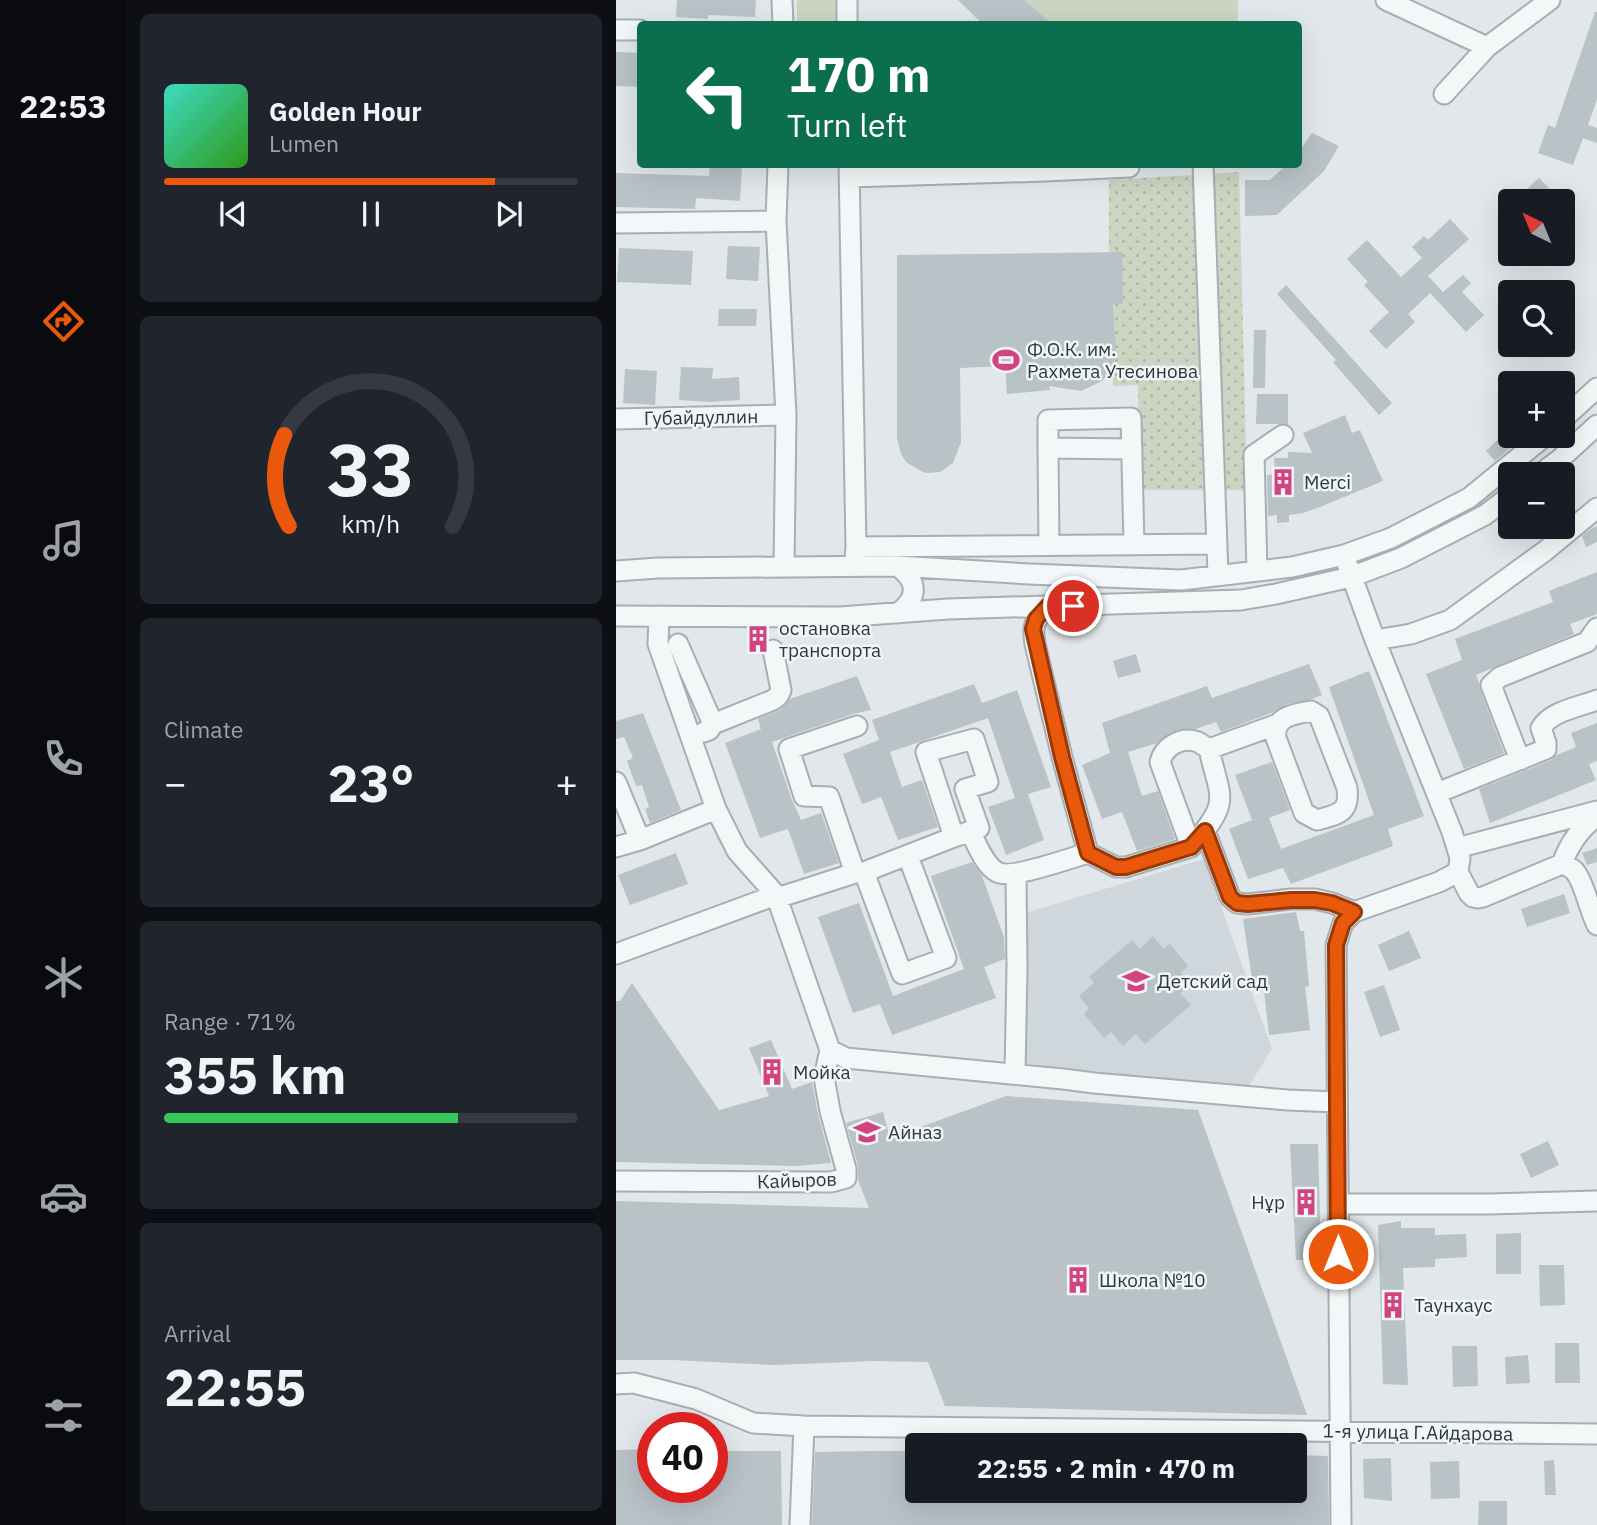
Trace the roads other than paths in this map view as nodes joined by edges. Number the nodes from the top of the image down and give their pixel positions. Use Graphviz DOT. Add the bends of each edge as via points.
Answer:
graph roads {
  1 [pos="782,0"];
  2 [pos="847,0"];
  3 [pos="1386,0"];
  4 [pos="1550,0"];
  5 [pos="783,21"];
  6 [pos="847,21"];
  7 [pos="616,30"];
  8 [pos="637,30"];
  9 [pos="1487,47"];
  10 [pos="1444,94"];
  11 [pos="778,168"];
  12 [pos="1108,168"];
  13 [pos="1203,168"];
  14 [pos="850,171"];
  15 [pos="776,221"];
  16 [pos="616,223"];
  17 [pos="1597,388"];
  18 [pos="1575,408"];
  19 [pos="786,415"];
  20 [pos="616,419"];
  21 [pos="1597,425"];
  22 [pos="1283,435"];
  23 [pos="1530,448"];
  24 [pos="1048,449"];
  25 [pos="1132,449"];
  26 [pos="1556,462"];
  27 [pos="1498,505"];
  28 [pos="1597,508"];
  29 [pos="1217,544"];
  30 [pos="1049,545"];
  31 [pos="1134,545"];
  32 [pos="1344,555"];
  33 [pos="855,557"];
  34 [pos="897,566"];
  35 [pos="784,567"];
  36 [pos="616,571"];
  37 [pos="1256,571"];
  38 [pos="1218,575"];
  39 [pos="1351,577"];
  40 [pos="1048,606"];
  41 [pos="898,613"];
  42 [pos="616,616"];
  43 [pos="659,617"];
  44 [pos="1597,628"];
  45 [pos="1375,640"];
  46 [pos="678,643"];
  47 [pos="774,650"];
  48 [pos="1597,700"];
  49 [pos="713,724"];
  50 [pos="1278,724"];
  51 [pos="857,726"];
  52 [pos="690,737"];
  53 [pos="1209,749"];
  54 [pos="1520,760"];
  55 [pos="616,782"];
  56 [pos="1437,793"];
  57 [pos="716,809"];
  58 [pos="1597,813"];
  59 [pos="1205,831"];
  60 [pos="962,834"];
  61 [pos="640,840"];
  62 [pos="616,847"];
  63 [pos="1191,847"];
  64 [pos="1457,848"];
  65 [pos="1088,853"];
  66 [pos="908,856"];
  67 [pos="1562,864"];
  68 [pos="859,872"];
  69 [pos="1458,872"];
  70 [pos="1016,874"];
  71 [pos="776,897"];
  72 [pos="1354,912"];
  73 [pos="1597,925"];
  74 [pos="616,954"];
  75 [pos="830,1050"];
  76 [pos="1015,1074"];
  77 [pos="1337,1102"];
  78 [pos="616,1181"];
  79 [pos="1597,1201"];
  80 [pos="1338,1204"];
  81 [pos="616,1384"];
  82 [pos="804,1426"];
  83 [pos="1340,1432"];
  84 [pos="1597,1434"];
  85 [pos="800,1525"];
  86 [pos="1340,1525"];
  1 -- 5 [label="street"];
  2 -- 6 [label="street"];
  3 -- 9 [label="street"];
  4 -- 9 [label="street"];
  7 -- 8 [label="street"];
  9 -- 10 [label="street"];
  11 -- 15 [label="street"];
  12 -- 14 [label="street"];
  13 -- 29 [label="street"];
  14 -- 33 [label="street"];
  15 -- 16 [label="street"];
  15 -- 19 [label="street"];
  17 -- 18 [label="street"];
  19 -- 20 [label="street, Губайдуллин"];
  19 -- 35 [label="street"];
  21 -- 26 [label="street"];
  22 -- 37 [label="street" via="1254,454"];
  23 -- 32 [label="street" via="1469,498 1391,538"];
  24 -- 25 [label="street"];
  24 -- 25 [label="street" via="1048,420 1131,418"];
  24 -- 30 [label="street"];
  25 -- 31 [label="street"];
  27 -- 39 [label="street" via="1401,558"];
  28 -- 45 [label="street" via="1450,620"];
  29 -- 31 [label="street"];
  29 -- 38 [label="street"];
  30 -- 31 [label="street"];
  30 -- 33 [label="street"];
  32 -- 37 [label="street"];
  32 -- 39 [label="street"];
  33 -- 34 [label="street"];
  33 -- 35 [label="street"];
  34 -- 38 [label="street" via="1181,580"];
  34 -- 41 [label="street" via="914,588"];
  35 -- 36 [label="street"];
  37 -- 38 [label="street"];
  39 -- 40 [label="street" via="1241,600"];
  39 -- 45 [label="street"];
  40 -- 41 [label="street"];
  40 -- 65 [label="street" via="1036,619 1035,644"];
  41 -- 43 [label="street"];
  42 -- 43 [label="street"];
  43 -- 52 [label="street" via="658,644"];
  44 -- 54 [label="street" via="1587,642 1500,677 1491,685"];
  45 -- 56 [label="street"];
  46 -- 49 [label="street"];
  47 -- 49 [label="street" via="781,690 778,696"];
  48 -- 54 [label="street" via="1544,722 1546,749"];
  49 -- 52 [label="street"];
  50 -- 50 [label="street" via="1276,738 1304,813 1317,820 1341,812 1347,805 1346,788 1318,716 1302,712"];
  50 -- 53 [label="street"];
  51 -- 68 [label="street" via="789,749 804,796 829,797"];
  52 -- 57 [label="street"];
  53 -- 59 [label="street" via="1220,803"];
  53 -- 63 [label="street" via="1198,741 1181,741 1162,752 1160,762"];
  54 -- 56 [label="street"];
  55 -- 61 [label="street"];
  56 -- 64 [label="street"];
  57 -- 61 [label="street"];
  57 -- 71 [label="street" via="737,851"];
  58 -- 64 [label="street"];
  58 -- 67 [label="street" via="1572,843"];
  59 -- 63 [label="street"];
  59 -- 72 [label="street" via="1230,897 1237,903 1315,900"];
  60 -- 60 [label="street" via="979,828 965,789 988,782 974,739 926,752"];
  60 -- 66 [label="street"];
  60 -- 70 [label="street" via="1000,874"];
  61 -- 62 [label="street"];
  63 -- 65 [label="street" via="1126,867"];
  64 -- 69 [label="street"];
  65 -- 70 [label="street"];
  66 -- 68 [label="street"];
  66 -- 68 [label="street" via="946,958 902,974"];
  67 -- 69 [label="street" via="1478,898 1469,893"];
  67 -- 73 [label="street" via="1577,873"];
  68 -- 71 [label="street"];
  69 -- 72 [label="street"];
  70 -- 76 [label="street"];
  71 -- 74 [label="street"];
  71 -- 75 [label="street"];
  72 -- 77 [label="street" via="1343,923 1336,945"];
  75 -- 76 [label="street" via="846,1058"];
  75 -- 78 [label="street, Кайыров" via="824,1077 846,1178 831,1182"];
  76 -- 77 [label="street"];
  77 -- 80 [label="street"];
  79 -- 80 [label="street"];
  80 -- 83 [label="street"];
  81 -- 82 [label="street, 1-я улица Г.Айдарова" via="634,1383 696,1399 753,1423"];
  82 -- 83 [label="street, 1-я улица Г.Айдарова"];
  82 -- 85 [label="street"];
  83 -- 84 [label="street, 1-я улица Г.Айдарова"];
  83 -- 86 [label="street"];
}
